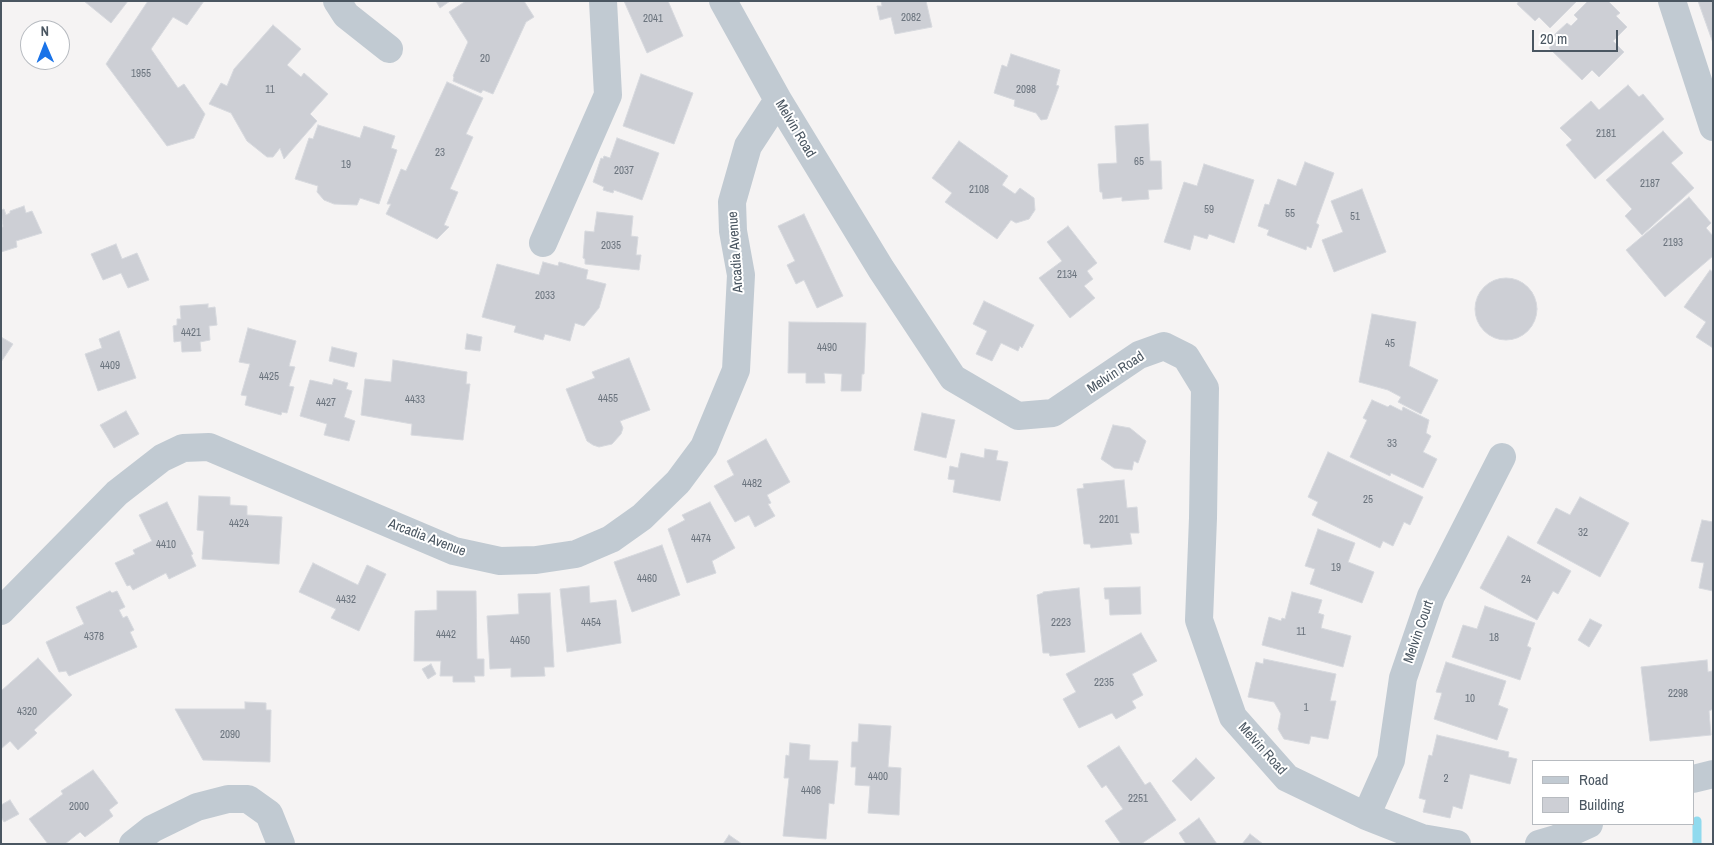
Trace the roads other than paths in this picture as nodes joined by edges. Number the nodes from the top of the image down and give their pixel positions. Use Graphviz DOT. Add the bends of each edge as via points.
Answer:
graph roads {
  1 [pos="337,1"];
  2 [pos="603,1"];
  3 [pos="723,1"];
  4 [pos="1672,1"];
  5 [pos="389,50"];
  6 [pos="778,100"];
  7 [pos="1713,127"];
  8 [pos="542,243"];
  9 [pos="1502,458"];
  10 [pos="1,611"];
  11 [pos="1713,774"];
  12 [pos="1694,779"];
  13 [pos="1366,816"];
  14 [pos="1587,825"];
  15 [pos="286,842"];
  16 [pos="133,844"];
  17 [pos="1457,844"];
  18 [pos="1539,844"];
  1 -- 5 [label="street" via="346,15"];
  2 -- 8 [label="street" via="608,95"];
  3 -- 6 [label="street, Melvin Road"];
  4 -- 7 [label="street"];
  6 -- 10 [label="street, Arcadia Avenue" via="748,146 732,202 740,275 736,370 704,447 678,482 642,517 611,539 576,554 500,561 454,551 209,447 183,448 162,458 117,493"];
  6 -- 13 [label="street, Melvin Road" via="881,270 953,378 1018,416 1053,413 1139,354 1164,346 1186,357 1204,388 1204,509 1199,620 1233,717 1287,778"];
  9 -- 13 [label="street, Melvin Court" via="1431,596 1403,678 1391,760"];
  11 -- 12 [label="street"];
  13 -- 17 [label="street, Melvin Road" via="1422,838"];
  14 -- 18 [label="street"];
  15 -- 16 [label="street" via="269,814 248,799 228,799 197,807 152,829"];
}
